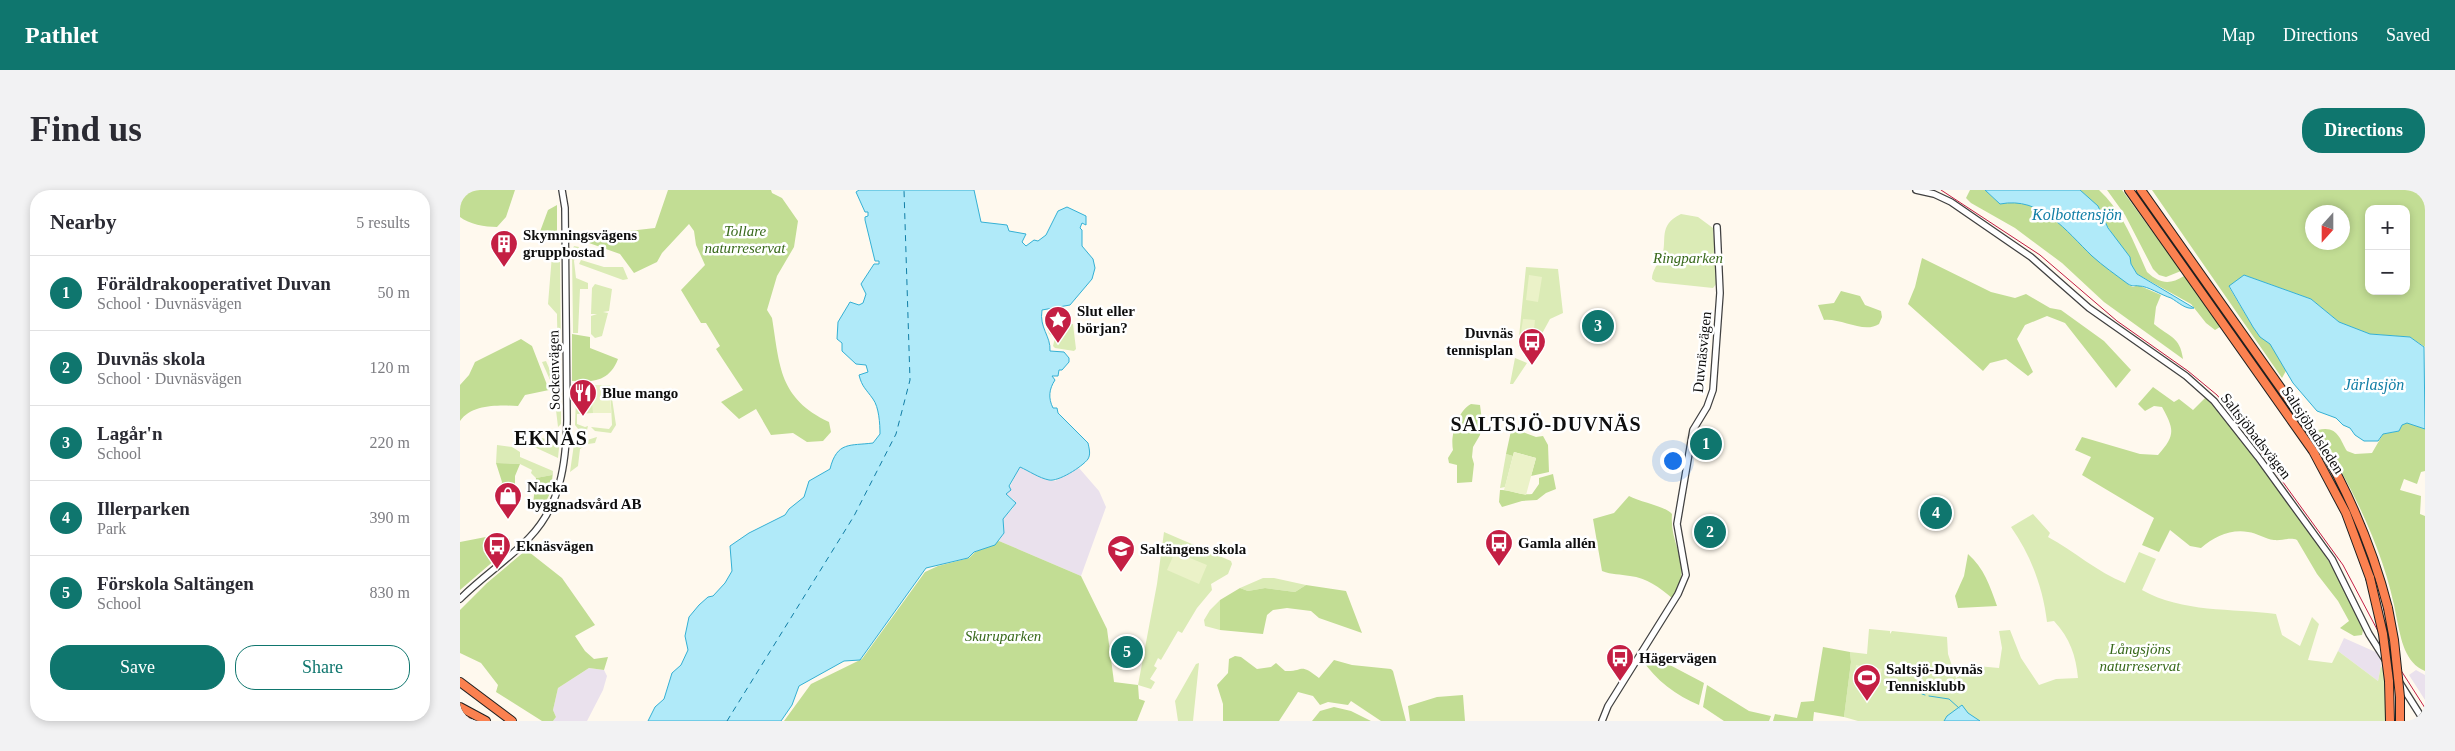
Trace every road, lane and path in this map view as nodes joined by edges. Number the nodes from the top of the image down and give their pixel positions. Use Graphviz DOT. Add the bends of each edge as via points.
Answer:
graph roads {
  1 [pos="562,190"];
  2 [pos="1916,190"];
  3 [pos="2128,190"];
  4 [pos="2141,190"];
  5 [pos="1718,227"];
  6 [pos="460,599"];
  7 [pos="460,682"];
  8 [pos="460,707"];
  9 [pos="460,717"];
  10 [pos="467,721"];
  11 [pos="486,721"];
  12 [pos="512,721"];
  13 [pos="1602,721"];
  14 [pos="2390,721"];
  15 [pos="2400,721"];
  16 [pos="2424,721"];
  1 -- 6 [label="street, Sockenvägen" via="567,424 559,487 549,511 528,539"];
  2 -- 16 [label="street, Saltsjöbadsvägen" via="1951,202 2031,257 2089,308 2186,376 2223,410 2332,560 2369,634"];
  3 -- 14 [label="highway, Saltsjöbadsleden, bridge" via="2313,451 2346,513 2370,578 2384,634"];
  4 -- 15 [label="highway, Saltsjöbadsleden, bridge" via="2321,445 2341,479 2369,541 2388,608 2394,640"];
  5 -- 13 [label="street, Duvnäsvägen" via="1720,293 1713,390 1693,430 1676,524 1684,580"];
  7 -- 12 [label="highway"];
  8 -- 11 [label="highway"];
  9 -- 10 [label="highway"];
}
